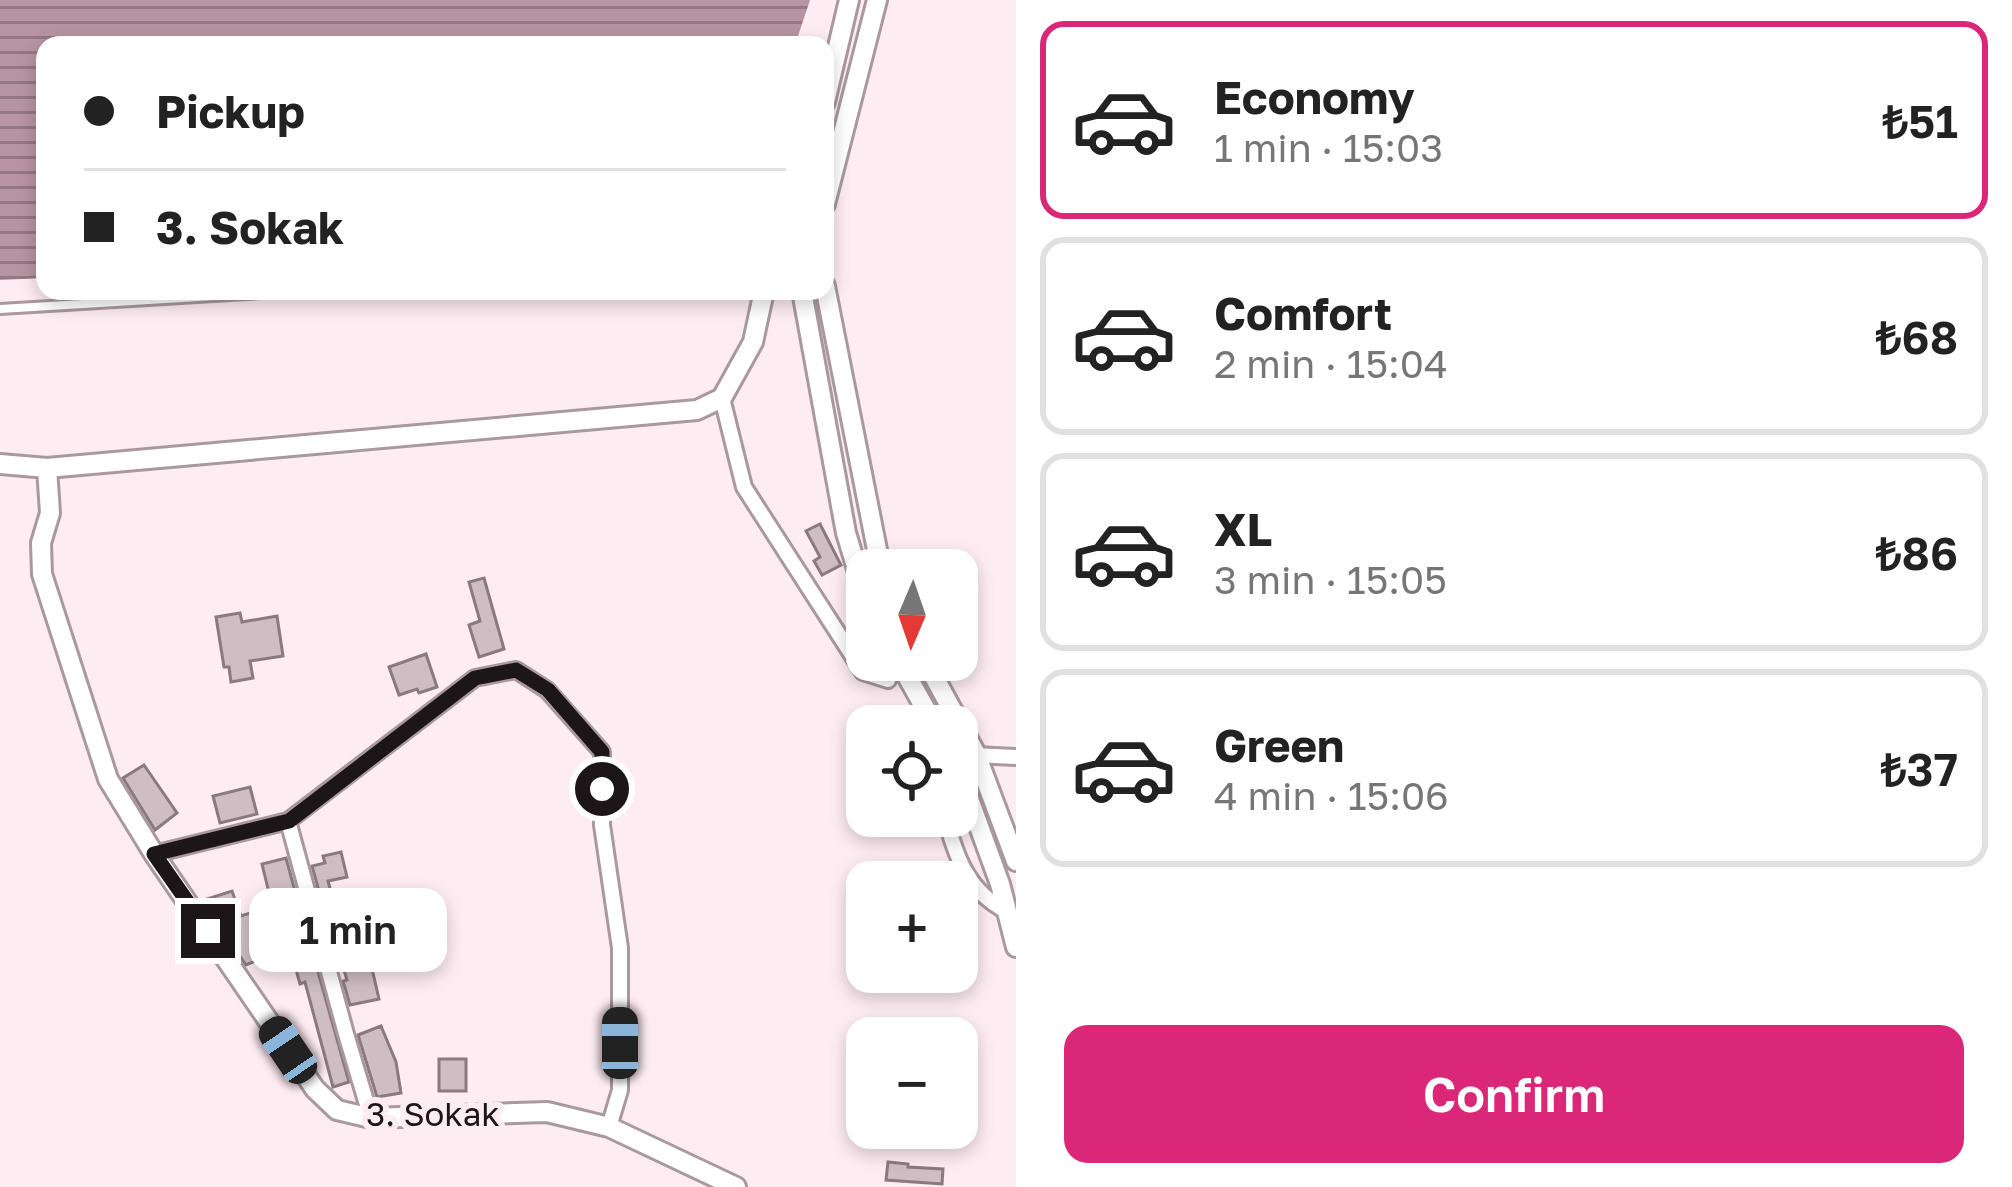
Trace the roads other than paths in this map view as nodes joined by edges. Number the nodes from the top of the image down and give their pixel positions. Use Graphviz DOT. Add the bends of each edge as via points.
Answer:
graph roads {
  1 [pos="849,0"];
  2 [pos="877,0"];
  3 [pos="834,64"];
  4 [pos="834,169"];
  5 [pos="148,300"];
  6 [pos="762,300"];
  7 [pos="804,300"];
  8 [pos="828,300"];
  9 [pos="0,309"];
  10 [pos="722,398"];
  11 [pos="0,464"];
  12 [pos="47,468"];
  13 [pos="851,549"];
  14 [pos="877,549"];
  15 [pos="846,647"];
  16 [pos="978,754"];
  17 [pos="1016,757"];
  18 [pos="978,759"];
  19 [pos="978,820"];
  20 [pos="289,821"];
  21 [pos="951,837"];
  22 [pos="154,854"];
  23 [pos="1016,861"];
  24 [pos="1008,912"];
  25 [pos="1016,947"];
  26 [pos="371,1118"];
  27 [pos="609,1126"];
  28 [pos="736,1187"];
  1 -- 3 [label="street"];
  2 -- 4 [label="street"];
  5 -- 9 [label="lane"];
  6 -- 10 [label="street" via="753,342"];
  7 -- 13 [label="street"];
  8 -- 14 [label="street"];
  10 -- 12 [label="street" via="697,410"];
  10 -- 15 [label="street" via="744,487"];
  11 -- 12 [label="street"];
  12 -- 22 [label="street, 3. Sokak" via="50,513 40,559 46,588 108,779"];
  16 -- 17 [label="street"];
  18 -- 23 [label="street"];
  19 -- 24 [label="street"];
  20 -- 22 [label="street"];
  20 -- 26 [label="street"];
  20 -- 27 [label="street" via="475,678 516,670 548,690 602,752 602,825 620,948 620,1090"];
  21 -- 24 [label="street" via="974,888"];
  22 -- 26 [label="street, 3. Sokak" via="315,1089 337,1110"];
  24 -- 25 [label="street"];
  26 -- 27 [label="street, 3. Sokak" via="548,1112"];
  27 -- 28 [label="street, 3. Sokak"];
}
